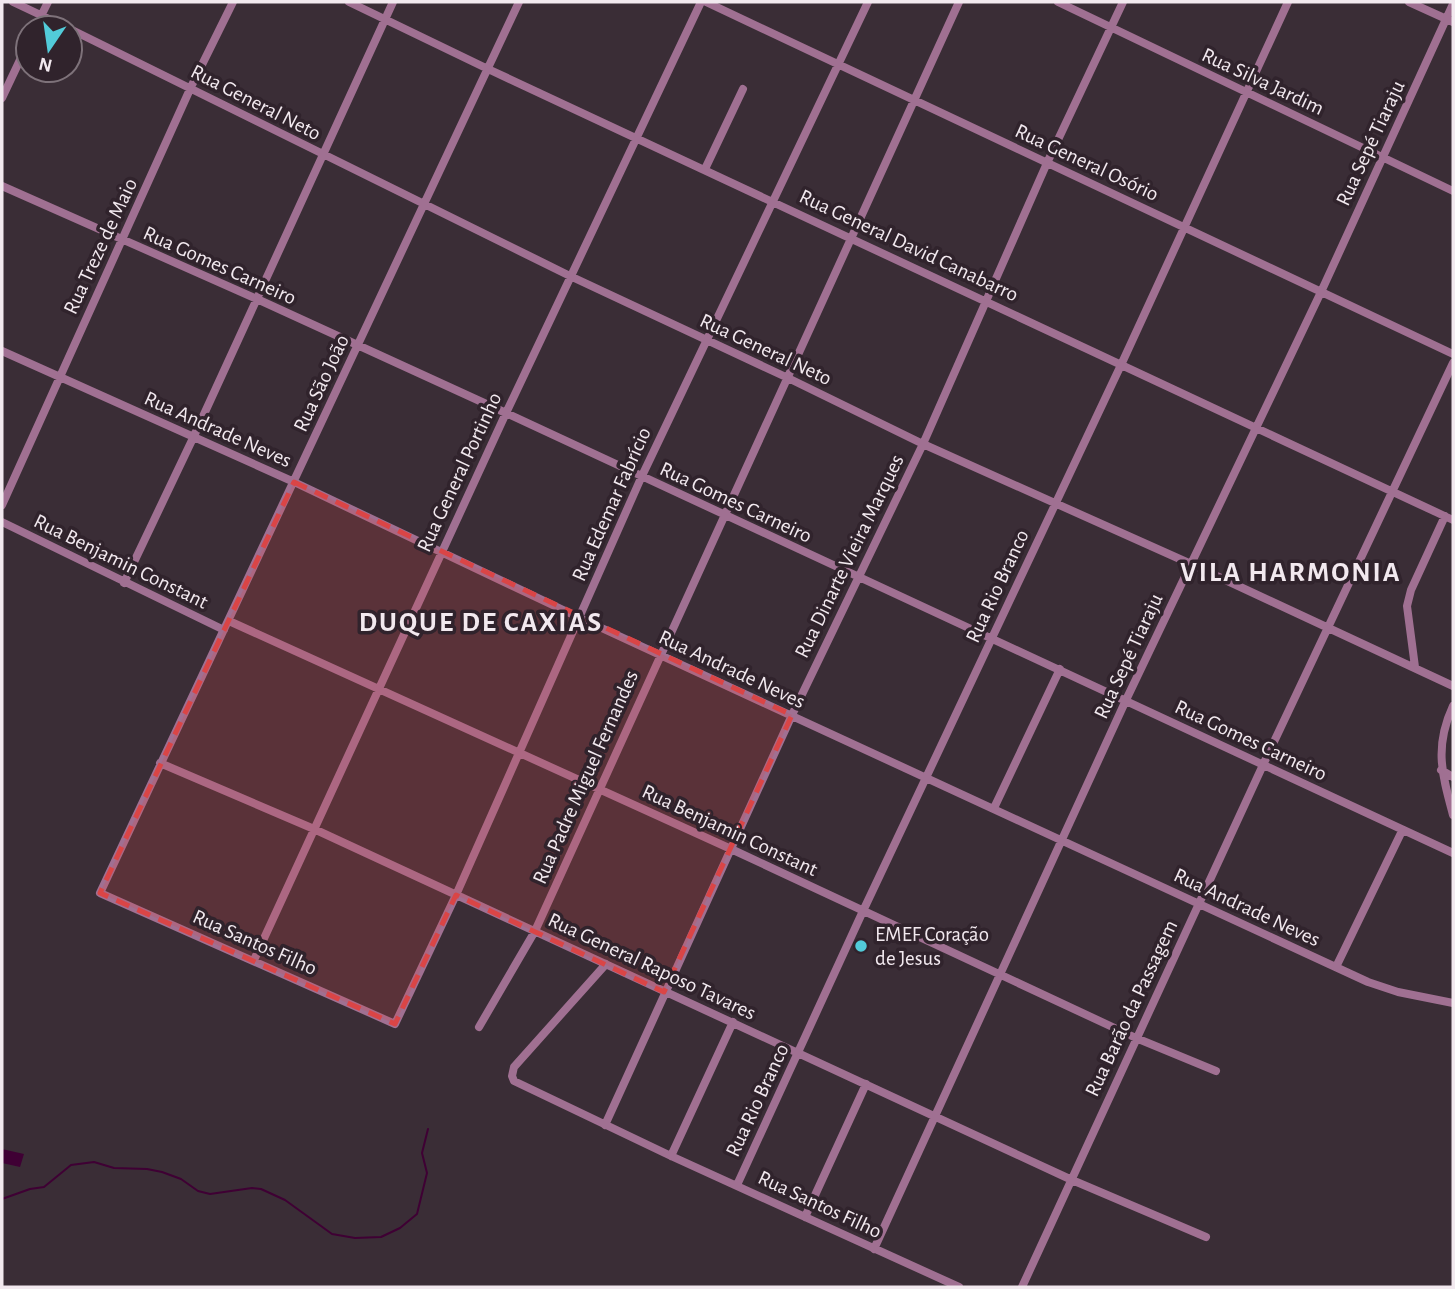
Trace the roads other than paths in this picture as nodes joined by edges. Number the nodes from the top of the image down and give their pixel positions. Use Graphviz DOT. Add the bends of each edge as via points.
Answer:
graph roads {
  1 [pos="13,2"];
  2 [pos="233,2"];
  3 [pos="349,2"];
  4 [pos="393,2"];
  5 [pos="520,2"];
  6 [pos="703,2"];
  7 [pos="868,2"];
  8 [pos="959,2"];
  9 [pos="1058,2"];
  10 [pos="1123,2"];
  11 [pos="1288,2"];
  12 [pos="1409,2"];
  13 [pos="1453,4"];
  14 [pos="39,14"];
  15 [pos="385,19"];
  16 [pos="1450,21"];
  17 [pos="1111,28"];
  18 [pos="84,36"];
  19 [pos="839,65"];
  20 [pos="488,69"];
  21 [pos="14,72"];
  22 [pos="191,87"];
  23 [pos="743,89"];
  24 [pos="1247,93"];
  25 [pos="3,95"];
  26 [pos="914,101"];
  27 [pos="635,136"];
  28 [pos="322,155"];
  29 [pos="1382,158"];
  30 [pos="1047,163"];
  31 [pos="705,169"];
  32 [pos="2,186"];
  33 [pos="1453,191"];
  34 [pos="774,201"];
  35 [pos="424,204"];
  36 [pos="1184,227"];
  37 [pos="850,239"];
  38 [pos="122,241"];
  39 [pos="570,276"];
  40 [pos="1321,292"];
  41 [pos="257,299"];
  42 [pos="986,301"];
  43 [pos="705,340"];
  44 [pos="358,346"];
  45 [pos="2,351"];
  46 [pos="1453,354"];
  47 [pos="1453,363"];
  48 [pos="1121,365"];
  49 [pos="59,377"];
  50 [pos="788,378"];
  51 [pos="506,413"];
  52 [pos="1255,429"];
  53 [pos="194,436"];
  54 [pos="923,444"];
  55 [pos="641,478"];
  56 [pos="294,482"];
  57 [pos="1393,492"];
  58 [pos="1055,503"];
  59 [pos="2,505"];
  60 [pos="725,516"];
  61 [pos="1449,518"];
  62 [pos="2,522"];
  63 [pos="441,553"];
  64 [pos="1191,564"];
  65 [pos="858,578"];
  66 [pos="124,583"];
  67 [pos="580,618"];
  68 [pos="229,621"];
  69 [pos="1327,627"];
  70 [pos="224,631"];
  71 [pos="992,637"];
  72 [pos="659,655"];
  73 [pos="1415,667"];
  74 [pos="1059,668"];
  75 [pos="1453,686"];
  76 [pos="378,688"];
  77 [pos="1126,700"];
  78 [pos="1453,706"];
  79 [pos="792,715"];
  80 [pos="519,752"];
  81 [pos="160,763"];
  82 [pos="1263,765"];
  83 [pos="1441,770"];
  84 [pos="926,777"];
  85 [pos="1453,777"];
  86 [pos="599,788"];
  87 [pos="994,808"];
  88 [pos="1453,815"];
  89 [pos="314,829"];
  90 [pos="1402,831"];
  91 [pos="1063,840"];
  92 [pos="731,849"];
  93 [pos="1453,853"];
  94 [pos="100,892"];
  95 [pos="456,895"];
  96 [pos="1199,904"];
  97 [pos="863,911"];
  98 [pos="535,930"];
  99 [pos="254,960"];
  100 [pos="606,964"];
  101 [pos="1336,967"];
  102 [pos="1002,974"];
  103 [pos="664,992"];
  104 [pos="1453,1003"];
  105 [pos="733,1022"];
  106 [pos="395,1024"];
  107 [pos="479,1027"];
  108 [pos="1136,1038"];
  109 [pos="797,1053"];
  110 [pos="1216,1072"];
  111 [pos="866,1084"];
  112 [pos="936,1116"];
  113 [pos="605,1125"];
  114 [pos="671,1156"];
  115 [pos="1072,1180"];
  116 [pos="737,1185"];
  117 [pos="805,1217"];
  118 [pos="1206,1237"];
  119 [pos="874,1250"];
  120 [pos="959,1287"];
  121 [pos="1021,1287"];
  1 -- 14 [label="street, Rua General Neto"];
  2 -- 22 [label="street, Rua Treze de Maio"];
  3 -- 15 [label="street, Rua General David Canabarro"];
  4 -- 15 [label="street"];
  5 -- 20 [label="street, Rua São João"];
  6 -- 19 [label="street, Rua General Osório"];
  6 -- 27 [label="street, Rua General Portinho"];
  7 -- 19 [label="street, Rua Edemar Fabrício"];
  8 -- 26 [label="street, Rua Padre Miguel Fernandes"];
  9 -- 17 [label="street, Rua Silva Jardim"];
  10 -- 17 [label="street, Rua Dinarte Vieira Marques"];
  11 -- 24 [label="street, Rua Rio Branco"];
  12 -- 16 [label="street"];
  13 -- 16 [label="street, Rua Sepé Tiaraju"];
  15 -- 20 [label="street, Rua General David Canabarro"];
  15 -- 28 [label="street"];
  16 -- 29 [label="street, Rua Sepé Tiaraju"];
  17 -- 24 [label="street, Rua Silva Jardim"];
  17 -- 30 [label="street, Rua Dinarte Vieira Marques"];
  18 -- 22 [label="street, Rua General Neto"];
  19 -- 26 [label="street, Rua General Osório"];
  19 -- 34 [label="street, Rua Edemar Fabrício"];
  20 -- 27 [label="street, Rua General David Canabarro"];
  20 -- 35 [label="street, Rua São João"];
  21 -- 25 [label="street"];
  22 -- 28 [label="street, Rua General Neto"];
  22 -- 38 [label="street, Rua Treze de Maio"];
  23 -- 31 [label="street"];
  24 -- 29 [label="street, Rua Silva Jardim"];
  24 -- 36 [label="street, Rua Rio Branco"];
  26 -- 30 [label="street, Rua General Osório"];
  26 -- 37 [label="street, Rua Padre Miguel Fernandes"];
  27 -- 31 [label="street, Rua General David Canabarro"];
  27 -- 39 [label="street, Rua General Portinho"];
  28 -- 35 [label="street, Rua General Neto"];
  28 -- 41 [label="street"];
  29 -- 33 [label="street, Rua Silva Jardim"];
  29 -- 40 [label="street, Rua Sepé Tiaraju"];
  30 -- 36 [label="street, Rua General Osório"];
  30 -- 42 [label="street, Rua Dinarte Vieira Marques"];
  31 -- 34 [label="street, Rua General David Canabarro"];
  32 -- 38 [label="street, Rua Gomes Carneiro"];
  34 -- 37 [label="street, Rua General David Canabarro"];
  34 -- 43 [label="street, Rua Edemar Fabrício"];
  35 -- 39 [label="street, Rua General Neto"];
  35 -- 44 [label="street, Rua São João"];
  36 -- 40 [label="street, Rua General Osório"];
  36 -- 48 [label="street, Rua Rio Branco"];
  37 -- 42 [label="street, Rua General David Canabarro"];
  37 -- 50 [label="street, Rua Padre Miguel Fernandes"];
  38 -- 41 [label="street, Rua Gomes Carneiro"];
  38 -- 49 [label="street, Rua Treze de Maio"];
  39 -- 43 [label="street, Rua General Neto"];
  39 -- 51 [label="street, Rua General Portinho"];
  40 -- 46 [label="street, Rua General Osório"];
  40 -- 52 [label="street, Rua Sepé Tiaraju"];
  41 -- 44 [label="street, Rua Gomes Carneiro"];
  41 -- 53 [label="street"];
  42 -- 48 [label="street, Rua General David Canabarro"];
  42 -- 54 [label="street, Rua Dinarte Vieira Marques"];
  43 -- 50 [label="street, Rua General Neto"];
  43 -- 55 [label="street, Rua Edemar Fabrício"];
  44 -- 51 [label="street, Rua Gomes Carneiro"];
  44 -- 56 [label="street, Rua São João"];
  45 -- 49 [label="street, Rua Andrade Neves"];
  47 -- 57 [label="street, Rua Barão da Passagem"];
  48 -- 52 [label="street, Rua General David Canabarro"];
  48 -- 58 [label="street, Rua Rio Branco"];
  49 -- 53 [label="street, Rua Andrade Neves"];
  49 -- 59 [label="street, Rua Treze de Maio"];
  50 -- 54 [label="street, Rua General Neto"];
  50 -- 60 [label="street, Rua Padre Miguel Fernandes"];
  51 -- 55 [label="street, Rua Gomes Carneiro"];
  51 -- 63 [label="street, Rua General Portinho"];
  52 -- 57 [label="street, Rua General David Canabarro"];
  52 -- 64 [label="street, Rua Sepé Tiaraju"];
  53 -- 56 [label="street, Rua Andrade Neves"];
  53 -- 66 [label="street"];
  54 -- 58 [label="street, Rua General Neto"];
  54 -- 65 [label="street, Rua Dinarte Vieira Marques"];
  55 -- 60 [label="street, Rua Gomes Carneiro"];
  55 -- 67 [label="street, Rua Edemar Fabrício"];
  56 -- 63 [label="street, Rua Andrade Neves"];
  56 -- 68 [label="street, Rua São João"];
  57 -- 61 [label="street, Rua General David Canabarro"];
  57 -- 69 [label="street, Rua Barão da Passagem"];
  58 -- 64 [label="street, Rua General Neto"];
  58 -- 71 [label="street, Rua Rio Branco"];
  60 -- 65 [label="street, Rua Gomes Carneiro"];
  60 -- 72 [label="street, Rua Padre Miguel Fernandes"];
  61 -- 73 [label="street" via="1410,590 1407,606"];
  62 -- 66 [label="street, Rua Benjamin Constant"];
  63 -- 67 [label="street, Rua Andrade Neves"];
  63 -- 76 [label="street, Rua General Portinho"];
  64 -- 69 [label="street, Rua General Neto"];
  64 -- 77 [label="street, Rua Sepé Tiaraju"];
  65 -- 71 [label="street, Rua Gomes Carneiro"];
  65 -- 79 [label="street, Rua Dinarte Vieira Marques"];
  66 -- 70 [label="street, Rua Benjamin Constant"];
  67 -- 72 [label="street, Rua Andrade Neves"];
  67 -- 80 [label="street, Rua Edemar Fabrício"];
  68 -- 70 [label="street, Rua São João"];
  68 -- 76 [label="street, Rua Benjamin Constant"];
  69 -- 73 [label="street, Rua General Neto"];
  69 -- 82 [label="street, Rua Barão da Passagem"];
  70 -- 81 [label="street, Rua São João"];
  71 -- 74 [label="street, Rua Gomes Carneiro"];
  71 -- 84 [label="street, Rua Rio Branco"];
  72 -- 79 [label="street, Rua Andrade Neves"];
  72 -- 86 [label="street, Rua Padre Miguel Fernandes"];
  73 -- 75 [label="street, Rua General Neto"];
  74 -- 77 [label="street, Rua Gomes Carneiro"];
  74 -- 87 [label="street"];
  76 -- 80 [label="street, Rua Benjamin Constant"];
  76 -- 89 [label="street, Rua General Portinho"];
  77 -- 82 [label="street, Rua Gomes Carneiro"];
  77 -- 91 [label="street, Rua Sepé Tiaraju"];
  78 -- 83 [label="street" via="1446,722"];
  79 -- 84 [label="street, Rua Andrade Neves"];
  79 -- 92 [label="street, Rua Dinarte Vieira Marques"];
  80 -- 86 [label="street, Rua Benjamin Constant"];
  80 -- 95 [label="street, Rua Edemar Fabrício"];
  81 -- 89 [label="street, Rua General Raposo Tavares"];
  81 -- 94 [label="street, Rua São João"];
  82 -- 90 [label="street, Rua Gomes Carneiro"];
  82 -- 96 [label="street, Rua Barão da Passagem"];
  83 -- 85 [label="street"];
  83 -- 88 [label="street"];
  84 -- 87 [label="street, Rua Andrade Neves"];
  84 -- 97 [label="street, Rua Rio Branco"];
  86 -- 92 [label="street, Rua Benjamin Constant"];
  86 -- 98 [label="street, Rua Padre Miguel Fernandes"];
  87 -- 91 [label="street, Rua Andrade Neves"];
  89 -- 95 [label="street, Rua General Raposo Tavares"];
  89 -- 99 [label="street, Rua General Portinho"];
  90 -- 93 [label="street, Rua Gomes Carneiro"];
  90 -- 101 [label="street"];
  91 -- 96 [label="street, Rua Andrade Neves"];
  91 -- 102 [label="street, Rua Sepé Tiaraju"];
  92 -- 97 [label="street, Rua Benjamin Constant"];
  92 -- 103 [label="street, Rua Dinarte Vieira Marques"];
  94 -- 99 [label="street, Rua Santos Filho"];
  95 -- 98 [label="street, Rua General Raposo Tavares"];
  95 -- 106 [label="street, Rua Edemar Fabrício"];
  96 -- 101 [label="street, Rua Andrade Neves"];
  96 -- 108 [label="street, Rua Barão da Passagem"];
  97 -- 102 [label="street, Rua Benjamin Constant"];
  97 -- 109 [label="street, Rua Rio Branco"];
  98 -- 100 [label="street, Rua General Raposo Tavares"];
  98 -- 107 [label="street, Rua Padre Miguel Fernandes"];
  99 -- 106 [label="street, Rua Santos Filho"];
  100 -- 103 [label="street, Rua General Raposo Tavares"];
  100 -- 113 [label="street, Rua Santos Filho" via="514,1067 512,1076"];
  101 -- 104 [label="street, Rua Andrade Neves" via="1398,992"];
  102 -- 108 [label="street, Rua Benjamin Constant"];
  102 -- 112 [label="street, Rua Sepé Tiaraju"];
  103 -- 105 [label="street, Rua General Raposo Tavares"];
  103 -- 113 [label="street, Rua Dinarte Vieira Marques"];
  105 -- 109 [label="street, Rua General Raposo Tavares"];
  105 -- 114 [label="street"];
  108 -- 110 [label="street, Rua Benjamin Constant"];
  108 -- 115 [label="street, Rua Barão da Passagem"];
  109 -- 111 [label="street, Rua General Raposo Tavares"];
  109 -- 116 [label="street, Rua Rio Branco"];
  111 -- 112 [label="street, Rua General Raposo Tavares"];
  111 -- 117 [label="street"];
  112 -- 115 [label="street, Rua General Raposo Tavares"];
  112 -- 119 [label="street, Rua Sepé Tiaraju"];
  113 -- 114 [label="street, Rua Santos Filho"];
  114 -- 116 [label="street, Rua Santos Filho"];
  115 -- 118 [label="street, Rua General Raposo Tavares"];
  115 -- 121 [label="street, Rua Barão da Passagem"];
  116 -- 117 [label="street, Rua Santos Filho"];
  117 -- 119 [label="street, Rua Santos Filho"];
  119 -- 120 [label="street, Rua Santos Filho"];
}
